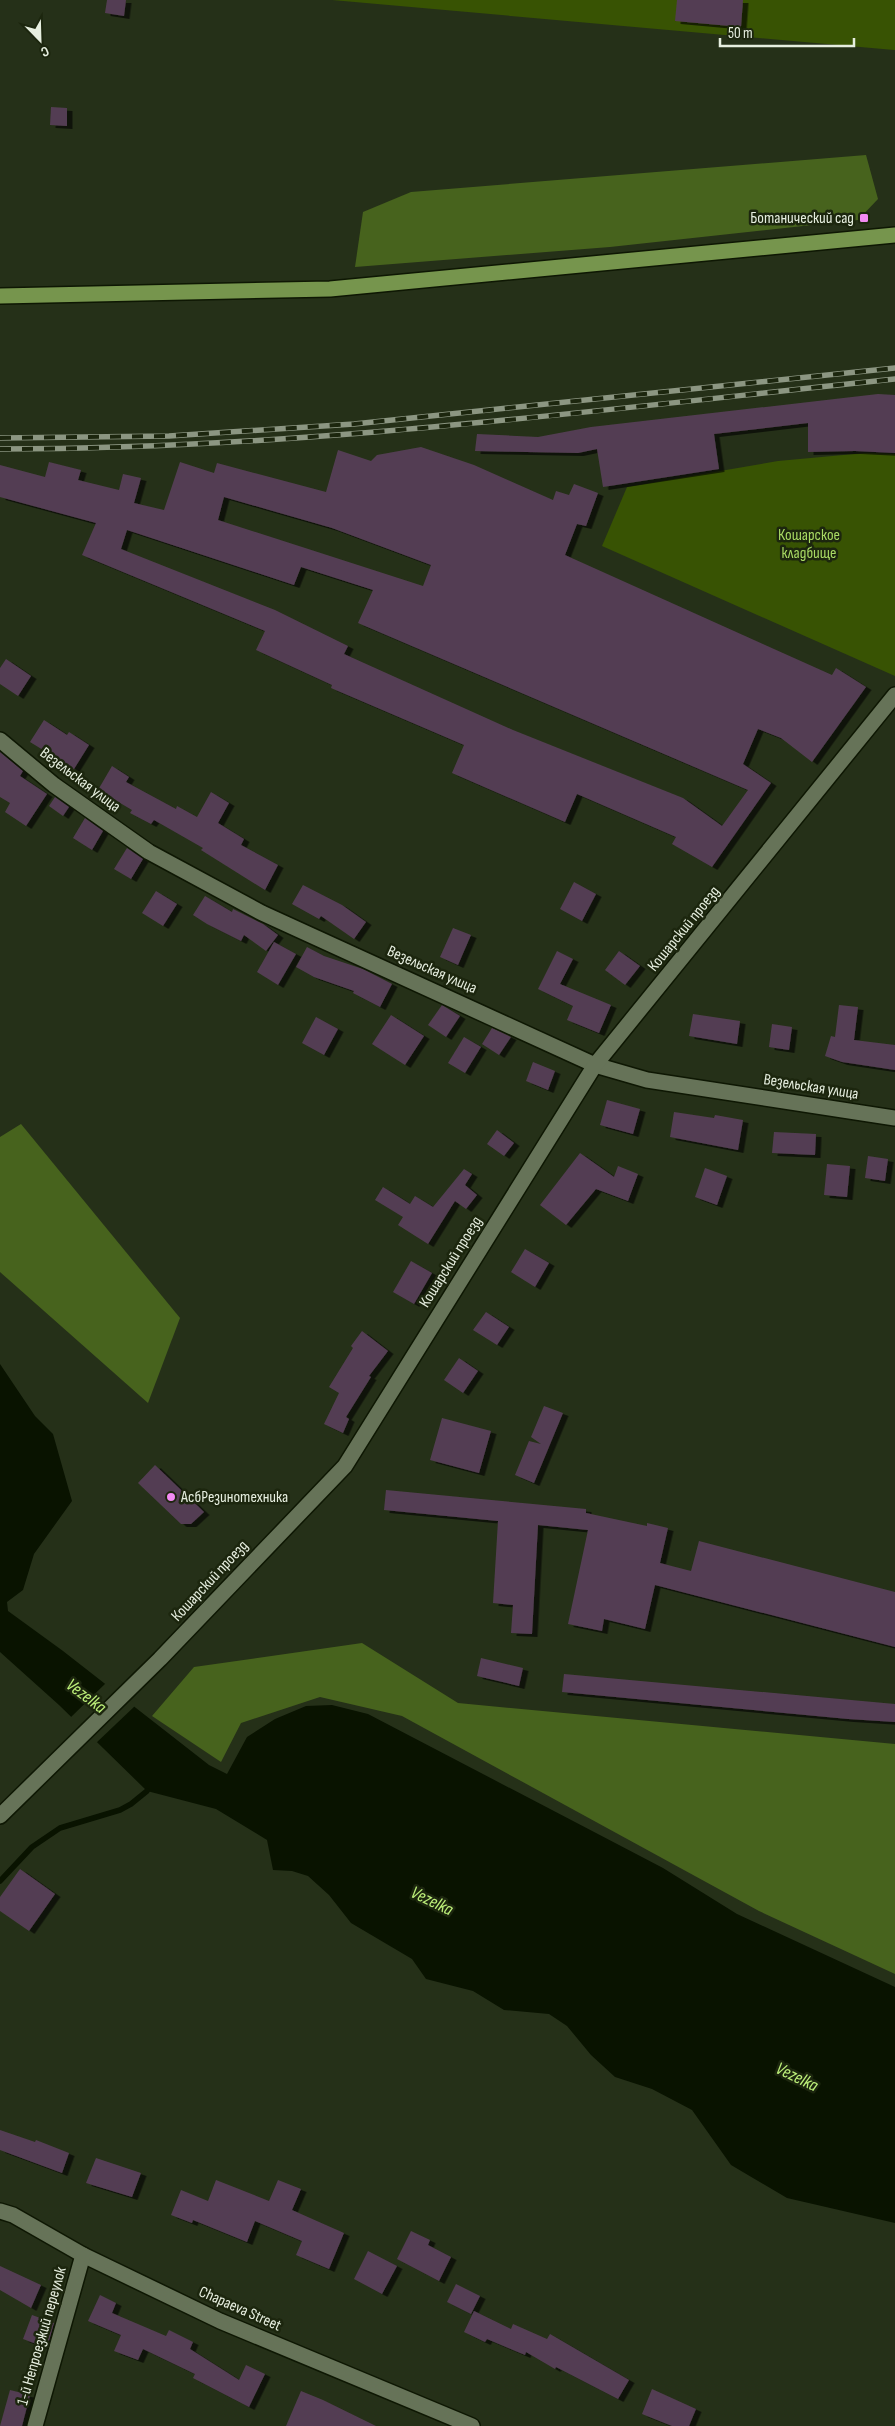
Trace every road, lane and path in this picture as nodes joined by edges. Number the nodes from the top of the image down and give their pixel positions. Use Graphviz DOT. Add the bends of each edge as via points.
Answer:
graph roads {
  1 [pos="895,235"];
  2 [pos="0,296"];
  3 [pos="895,695"];
  4 [pos="0,740"];
  5 [pos="595,1065"];
  6 [pos="895,1118"];
  7 [pos="0,1816"];
  8 [pos="0,2211"];
  9 [pos="83,2255"];
  10 [pos="35,2426"];
  11 [pos="472,2426"];
  1 -- 2 [label="main road" via="330,289"];
  3 -- 5 [label="street, Кошарский проезд"];
  4 -- 5 [label="street, Везельская улица" via="54,785 149,852 262,913"];
  5 -- 6 [label="street, Везельская улица" via="647,1080"];
  5 -- 7 [label="street, Кошарский проезд" via="345,1466 160,1660"];
  8 -- 9 [label="street, Chapaeva Street" via="13,2215"];
  9 -- 10 [label="street, 1-й Непроезжий переулок"];
  9 -- 11 [label="street, Chapaeva Street" via="220,2320"];
}
